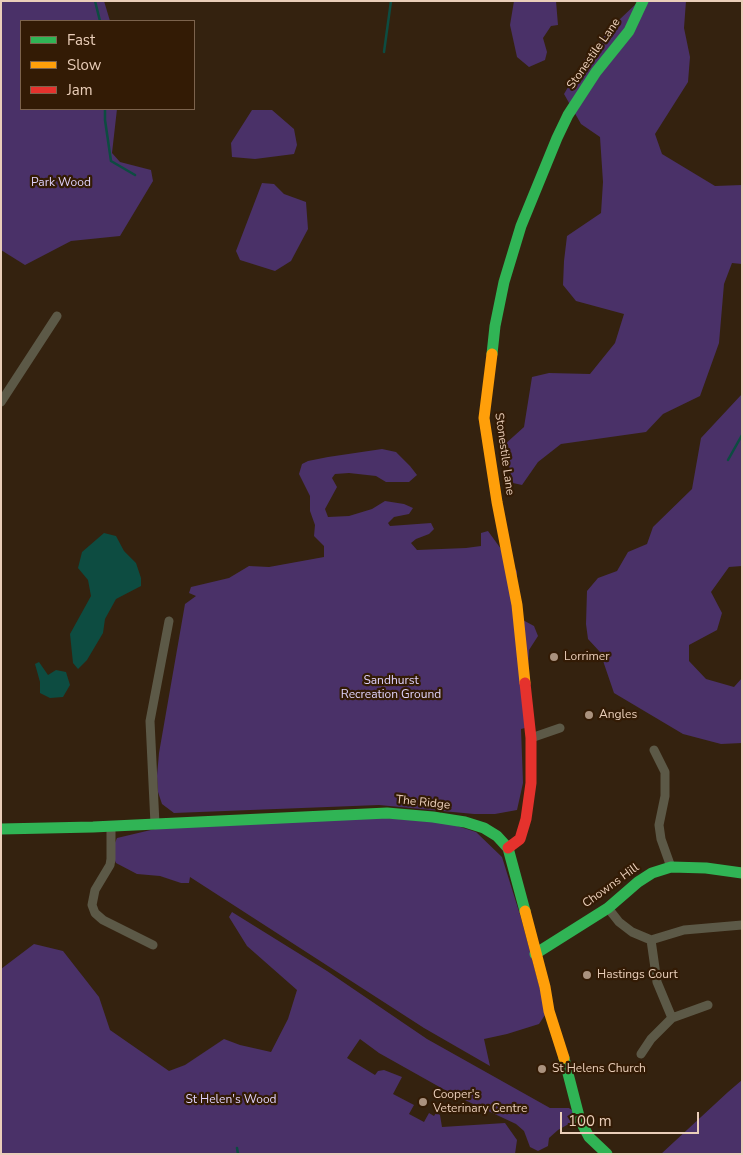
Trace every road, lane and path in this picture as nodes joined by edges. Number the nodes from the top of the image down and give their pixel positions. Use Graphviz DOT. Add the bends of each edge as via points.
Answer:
graph roads {
  1 [pos="643,1"];
  2 [pos="57,316"];
  3 [pos="1,402"];
  4 [pos="169,621"];
  5 [pos="560,728"];
  6 [pos="531,738"];
  7 [pos="654,750"];
  8 [pos="155,824"];
  9 [pos="111,826"];
  10 [pos="1,829"];
  11 [pos="508,848"];
  12 [pos="671,867"];
  13 [pos="742,873"];
  14 [pos="608,908"];
  15 [pos="742,925"];
  16 [pos="651,940"];
  17 [pos="153,945"];
  18 [pos="535,954"];
  19 [pos="708,1005"];
  20 [pos="672,1018"];
  21 [pos="641,1054"];
  22 [pos="607,1154"];
  1 -- 6 [label="street, Stonestile Lane" via="629,31 596,72 568,115 521,226 504,282 496,326 484,428 517,605"];
  2 -- 3 [label="street"];
  4 -- 8 [label="street" via="150,721"];
  5 -- 6 [label="street"];
  6 -- 11 [label="street, Stonestile Lane" via="531,783 526,819 520,839"];
  7 -- 12 [label="street" via="665,772 665,796 659,825"];
  8 -- 9 [label="street, The Ridge"];
  8 -- 11 [label="street, The Ridge" via="387,814 433,817 484,828"];
  9 -- 10 [label="street, The Ridge"];
  9 -- 17 [label="street" via="110,865 95,890 92,905 103,920"];
  11 -- 18 [label="street"];
  12 -- 13 [label="street, Chowns Hill"];
  12 -- 14 [label="street, Chowns Hill" via="652,873"];
  14 -- 16 [label="street" via="632,932"];
  14 -- 18 [label="street, Chowns Hill"];
  15 -- 16 [label="street" via="684,930"];
  16 -- 20 [label="street" via="657,982"];
  18 -- 22 [label="street" via="580,1120 589,1137"];
  19 -- 20 [label="street"];
  20 -- 21 [label="street"];
}
